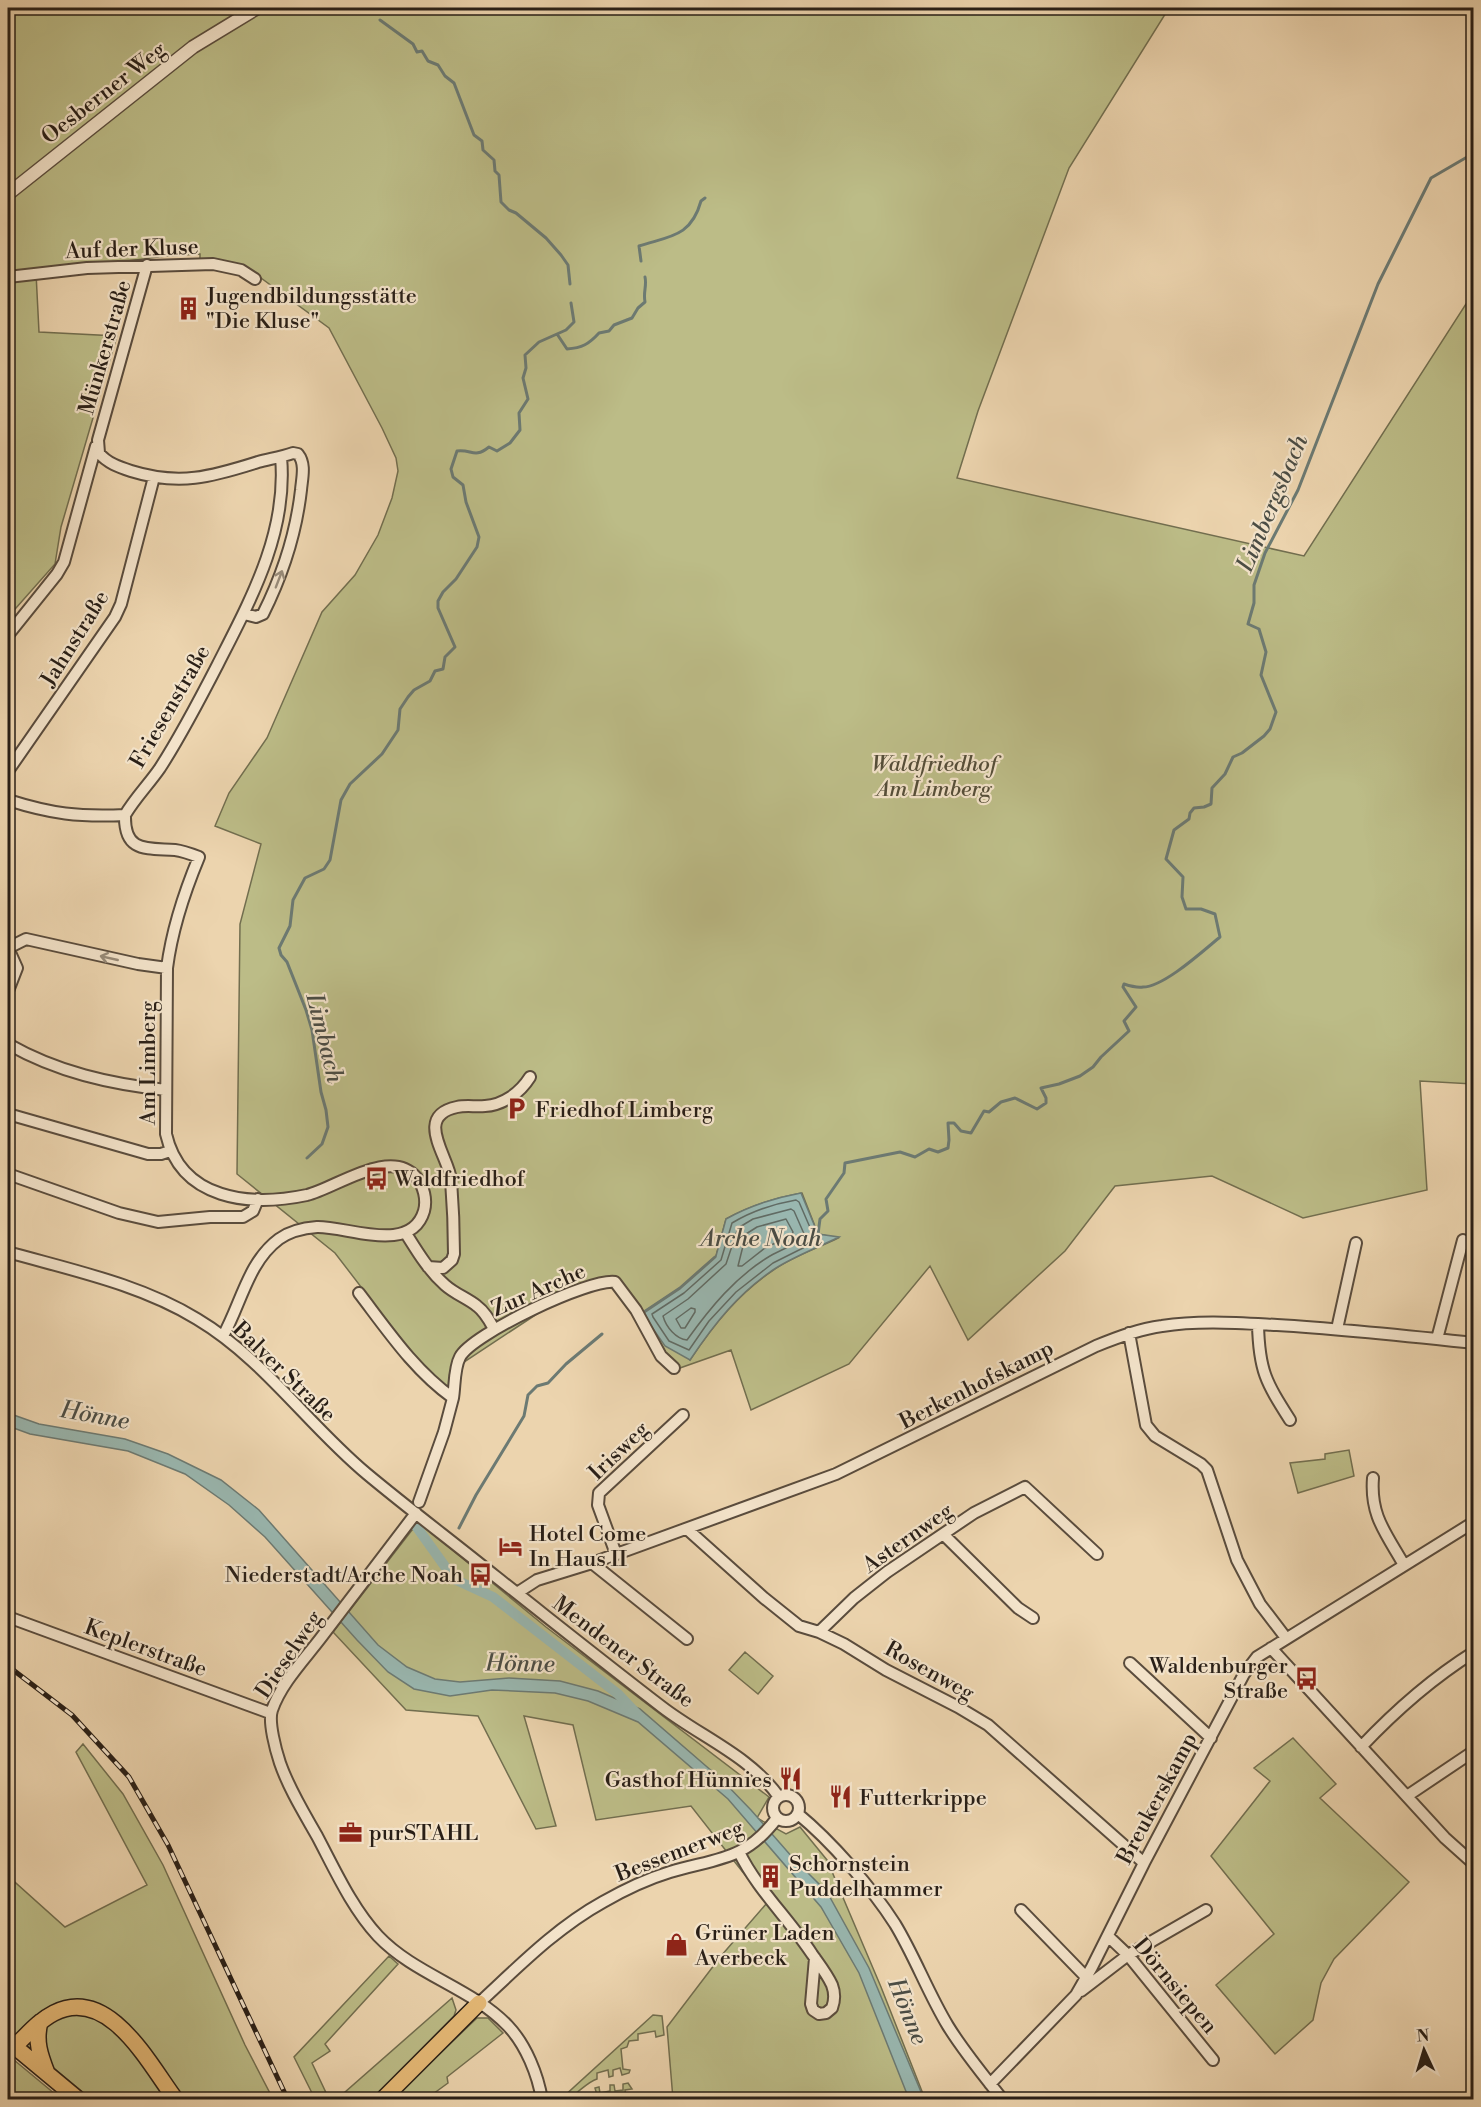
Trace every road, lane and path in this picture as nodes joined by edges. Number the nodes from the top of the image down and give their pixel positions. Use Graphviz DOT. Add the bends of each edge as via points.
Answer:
graph roads {
  1 [pos="257,8"];
  2 [pos="8,194"];
  3 [pos="147,265"];
  4 [pos="8,277"];
  5 [pos="255,279"];
  6 [pos="97,442"];
  7 [pos="281,457"];
  8 [pos="154,477"];
  9 [pos="244,614"];
  10 [pos="8,635"];
  11 [pos="8,771"];
  12 [pos="8,800"];
  13 [pos="125,815"];
  14 [pos="8,948"];
  15 [pos="167,968"];
  16 [pos="8,991"];
  17 [pos="8,1044"];
  18 [pos="530,1077"];
  19 [pos="166,1090"];
  20 [pos="8,1114"];
  21 [pos="171,1151"];
  22 [pos="8,1174"];
  23 [pos="258,1199"];
  24 [pos="405,1232"];
  25 [pos="1463,1240"];
  26 [pos="1356,1243"];
  27 [pos="8,1251"];
  28 [pos="428,1267"];
  29 [pos="359,1293"];
  30 [pos="1258,1324"];
  31 [pos="494,1329"];
  32 [pos="1337,1329"];
  33 [pos="1129,1333"];
  34 [pos="223,1336"];
  35 [pos="1437,1339"];
  36 [pos="1473,1343"];
  37 [pos="674,1368"];
  38 [pos="453,1398"];
  39 [pos="683,1415"];
  40 [pos="1290,1420"];
  41 [pos="1373,1478"];
  42 [pos="418,1508"];
  43 [pos="1473,1522"];
  44 [pos="687,1529"];
  45 [pos="944,1535"];
  46 [pos="616,1554"];
  47 [pos="1097,1554"];
  48 [pos="592,1563"];
  49 [pos="1404,1565"];
  50 [pos="517,1593"];
  51 [pos="8,1617"];
  52 [pos="1033,1618"];
  53 [pos="819,1632"];
  54 [pos="1286,1638"];
  55 [pos="687,1639"];
  56 [pos="1270,1648"];
  57 [pos="1473,1652"];
  58 [pos="1130,1663"];
  59 [pos="270,1713"];
  60 [pos="1210,1738"];
  61 [pos="1361,1747"];
  62 [pos="1473,1751"];
  63 [pos="1407,1796"];
  64 [pos="779,1797"];
  65 [pos="798,1814"];
  66 [pos="775,1820"];
  67 [pos="740,1851"];
  68 [pos="1144,1863"];
  69 [pos="1473,1864"];
  70 [pos="1021,1910"];
  71 [pos="1206,1910"];
  72 [pos="1108,1935"];
  73 [pos="1128,1955"];
  74 [pos="815,1958"];
  75 [pos="1086,1977"];
  76 [pos="1076,1995"];
  77 [pos="479,2003"];
  78 [pos="40,2022"];
  79 [pos="11,2044"];
  80 [pos="1213,2060"];
  81 [pos="47,2073"];
  82 [pos="990,2084"];
  83 [pos="542,2099"];
  84 [pos="79,2100"];
  85 [pos="176,2100"];
  86 [pos="382,2100"];
  87 [pos="1003,2100"];
  1 -- 2 [label="street, Oesberner Weg" via="193,47"];
  3 -- 4 [label="street, Auf der Kluse"];
  3 -- 5 [label="street, Auf der Kluse" via="221,265"];
  3 -- 6 [label="street, Münkerstraße"];
  6 -- 8 [label="street" via="99,453 107,461"];
  6 -- 10 [label="street, Münkerstraße" via="64,562"];
  7 -- 8 [label="street" via="198,479"];
  7 -- 9 [label="street, Friesenstraße" via="279,519 266,564"];
  9 -- 7 [label="street, one-way" via="263,614 287,556 298,512 303,464 298,454"];
  8 -- 11 [label="street, Jahnstraße" via="122,604"];
  9 -- 13 [label="street, Friesenstraße" via="177,740"];
  12 -- 13 [label="street" via="78,816"];
  13 -- 15 [label="street, Am Limberg" via="126,835 136,846 179,850 199,857 178,911"];
  15 -- 14 [label="street, one-way" via="26,939"];
  14 -- 16 [label="street" via="17,968"];
  15 -- 19 [label="street, Am Limberg"];
  17 -- 19 [label="street" via="47,1064 100,1080"];
  18 -- 28 [label="street" via="519,1091 495,1105 458,1107 439,1117 436,1137 451,1177 454,1254 443,1268"];
  19 -- 21 [label="street, Am Limberg" via="165,1128"];
  20 -- 21 [label="street" via="148,1154"];
  21 -- 23 [label="street, Am Limberg" via="187,1176 206,1189"];
  22 -- 23 [label="street" via="119,1213 158,1222 243,1217 253,1211"];
  23 -- 24 [label="street, Am Limberg" via="306,1195 373,1169 400,1168 422,1185 425,1202 423,1215"];
  24 -- 28 [label="street"];
  24 -- 34 [label="street" via="383,1236 318,1227 280,1238 254,1267"];
  25 -- 35 [label="street"];
  26 -- 32 [label="street"];
  27 -- 34 [label="street, Balver Straße" via="149,1295 188,1313"];
  28 -- 31 [label="street" via="448,1288 484,1312"];
  29 -- 38 [label="street" via="409,1359"];
  30 -- 32 [label="street, Berkenhofskamp"];
  30 -- 33 [label="street, Berkenhofskamp" via="1179,1324"];
  30 -- 40 [label="street" via="1264,1376"];
  31 -- 37 [label="street, Zur Arche" via="582,1288 612,1281 636,1310 661,1356"];
  31 -- 38 [label="street, Zur Arche" via="460,1357"];
  32 -- 35 [label="street, Berkenhofskamp"];
  33 -- 44 [label="street, Berkenhofskamp" via="836,1474"];
  33 -- 54 [label="street" via="1146,1425 1155,1436 1207,1470 1237,1560 1260,1604"];
  34 -- 42 [label="street, Balver Straße" via="265,1371 345,1456"];
  35 -- 36 [label="street, Berkenhofskamp"];
  38 -- 42 [label="street, Zur Arche"];
  39 -- 46 [label="street, Irisweg" via="599,1493 598,1505"];
  41 -- 49 [label="street" via="1373,1509"];
  42 -- 50 [label="street, Mendener Straße"];
  42 -- 59 [label="street, Dieselweg" via="286,1684"];
  43 -- 49 [label="street, Breukerskamp"];
  44 -- 46 [label="street, Berkenhofskamp"];
  44 -- 53 [label="street, Rosenweg" via="799,1626"];
  45 -- 47 [label="street, Asternweg" via="974,1513 1026,1486"];
  45 -- 52 [label="street"];
  45 -- 53 [label="street, Asternweg" via="887,1572"];
  46 -- 48 [label="street, Berkenhofskamp"];
  48 -- 50 [label="street, Berkenhofskamp" via="537,1580"];
  48 -- 55 [label="street"];
  49 -- 54 [label="street, Breukerskamp"];
  50 -- 64 [label="street, Mendener Straße" via="665,1709 748,1766"];
  51 -- 59 [label="street, Keplerstraße"];
  53 -- 68 [label="street, Rosenweg" via="988,1725"];
  54 -- 56 [label="street, Breukerskamp"];
  56 -- 60 [label="street, Breukerskamp" via="1244,1674"];
  56 -- 61 [label="street"];
  57 -- 61 [label="street" via="1402,1705"];
  58 -- 60 [label="street"];
  59 -- 77 [label="street, Dieselweg" via="276,1750 288,1782 363,1917 393,1950"];
  60 -- 68 [label="street, Breukerskamp"];
  61 -- 63 [label="street"];
  62 -- 63 [label="street"];
  63 -- 69 [label="street"];
  64 -- 65 [label="street, Mendener Straße" via="796,1799"];
  64 -- 66 [label="street" via="773,1808"];
  65 -- 66 [label="street" via="790,1821"];
  65 -- 82 [label="street, Mendener Straße" via="818,1830 886,1911 946,2024"];
  66 -- 67 [label="street, Bessemerweg" via="758,1840"];
  67 -- 74 [label="street" via="753,1876"];
  67 -- 77 [label="street, Bessemerweg" via="657,1877 588,1910 557,1932"];
  68 -- 72 [label="street, Breukerskamp"];
  70 -- 75 [label="street"];
  71 -- 73 [label="street, Breukerskamp"];
  72 -- 73 [label="street, Dörnsiepen"];
  72 -- 75 [label="street, Breukerskamp"];
  73 -- 76 [label="street, Breukerskamp"];
  73 -- 80 [label="street, Dörnsiepen"];
  75 -- 76 [label="street, Breukerskamp"];
  76 -- 82 [label="street, Breukerskamp"];
  77 -- 83 [label="street, Dieselweg" via="509,2027 522,2046"];
  77 -- 86 [label="main road"];
  78 -- 79 [label="main road"];
  78 -- 81 [label="main road" via="38,2046"];
  78 -- 85 [label="main road" via="56,2012 76,2007 109,2018 128,2035"];
  79 -- 81 [label="main road"];
  81 -- 84 [label="main road"];
  82 -- 87 [label="street, Mendener Straße"];
}
